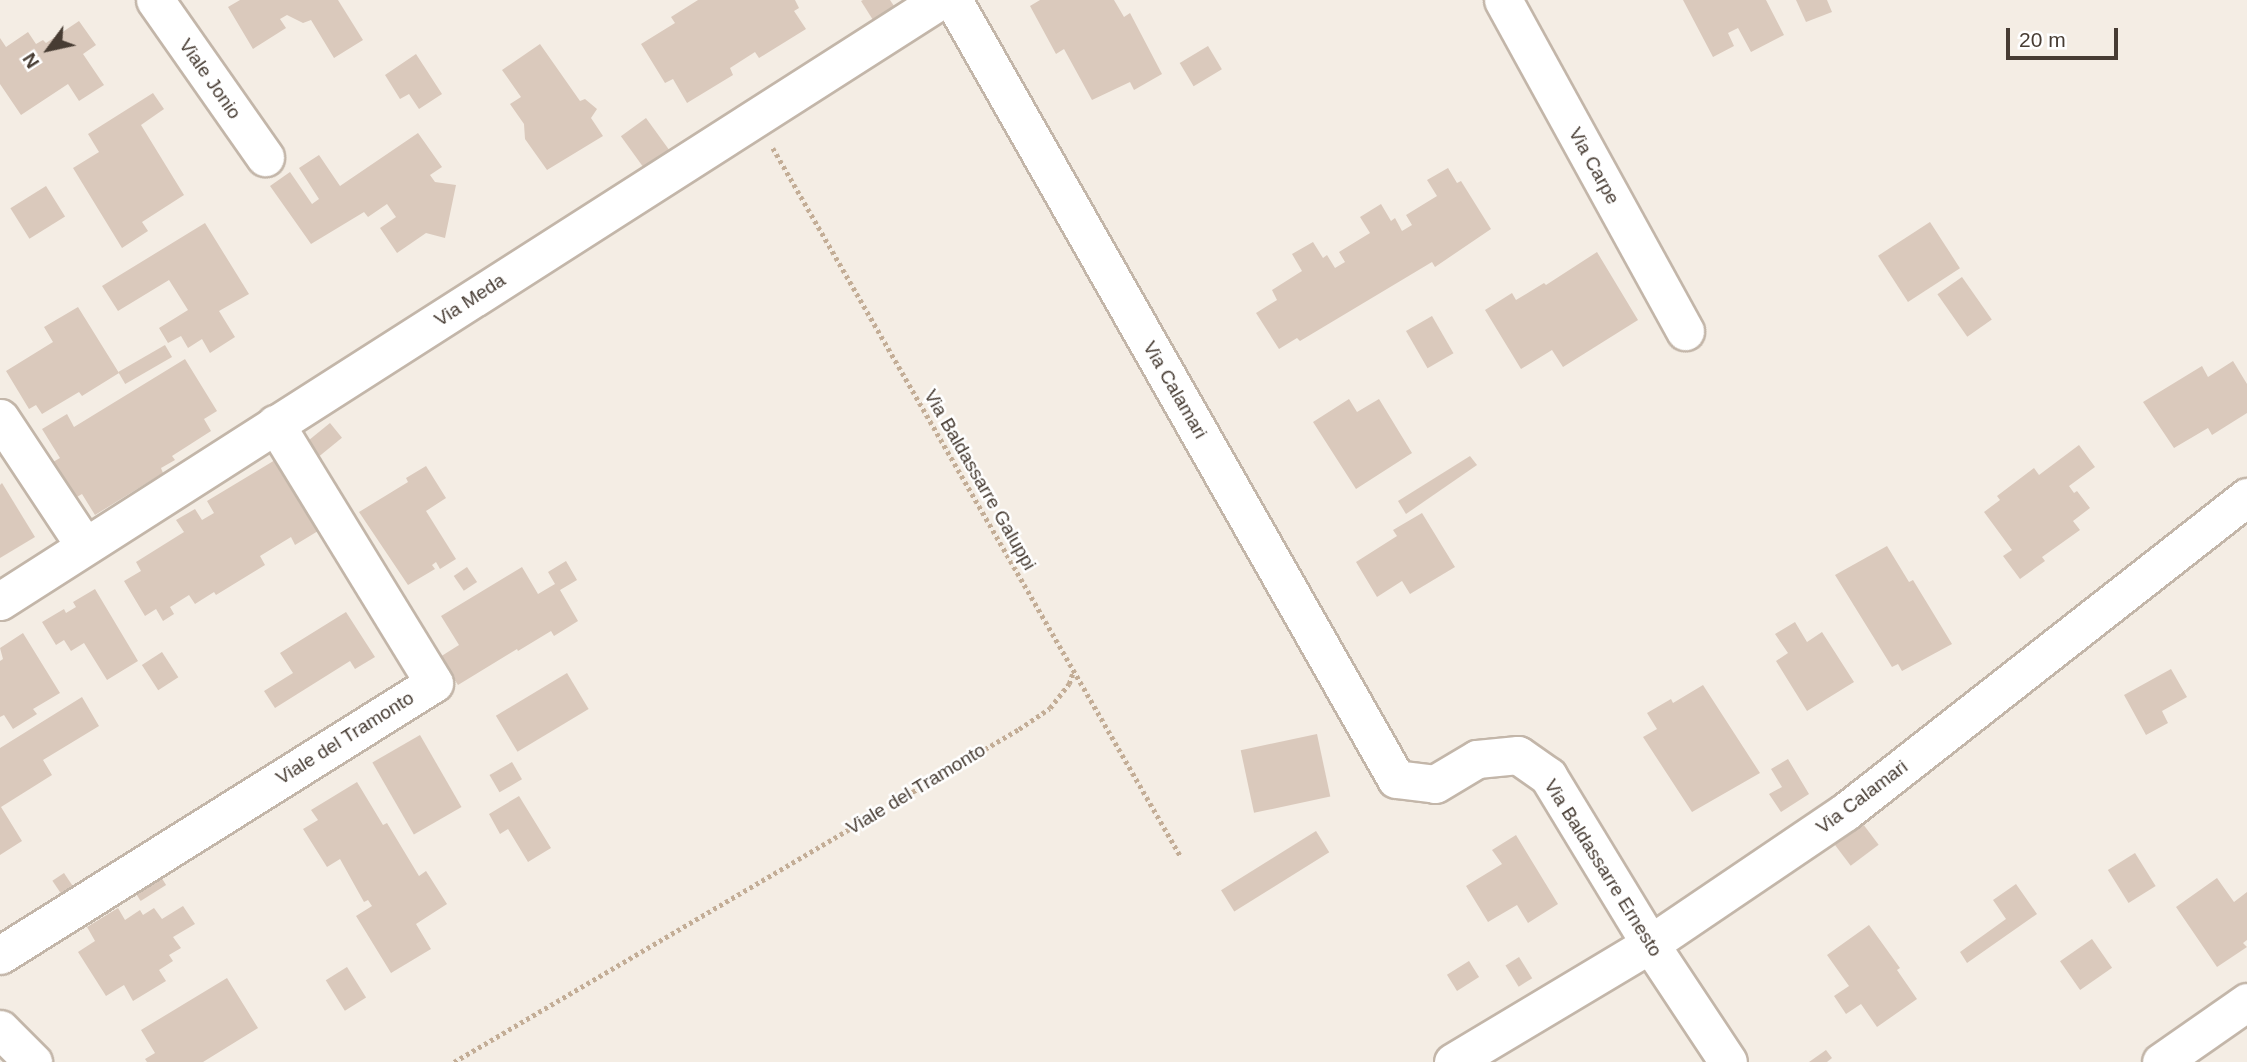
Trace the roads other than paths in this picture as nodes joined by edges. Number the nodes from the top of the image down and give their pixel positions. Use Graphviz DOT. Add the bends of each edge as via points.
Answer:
graph roads {
  1 [pos="155,0"];
  2 [pos="940,0"];
  3 [pos="953,0"];
  4 [pos="1503,0"];
  5 [pos="265,157"];
  6 [pos="1685,331"];
  7 [pos="0,418"];
  8 [pos="275,424"];
  9 [pos="2247,497"];
  10 [pos="84,545"];
  11 [pos="0,601"];
  12 [pos="1396,779"];
  13 [pos="1650,944"];
  14 [pos="0,956"];
  15 [pos="2247,1002"];
  16 [pos="0,1029"];
  17 [pos="33,1062"];
  18 [pos="1453,1062"];
  19 [pos="1728,1062"];
  20 [pos="2161,1062"];
  1 -- 5 [label="street, Viale Jonio"];
  2 -- 8 [label="street, Via Meda"];
  3 -- 12 [label="street, Via Calamari"];
  4 -- 6 [label="street, Via Carpe"];
  7 -- 10 [label="street"];
  8 -- 10 [label="street, Via Meda"];
  8 -- 14 [label="street, Viale del Tramonto" via="433,683"];
  9 -- 13 [label="street, Via Calamari" via="1845,812"];
  10 -- 11 [label="street, Via Meda"];
  12 -- 13 [label="street, Via Baldassarre Ernesto" via="1435,784 1477,759 1518,755 1548,776"];
  13 -- 18 [label="street, Via Calamari"];
  13 -- 19 [label="street, Via Baldassarre Ernesto"];
  15 -- 20 [label="street"];
  16 -- 17 [label="street"];
}
